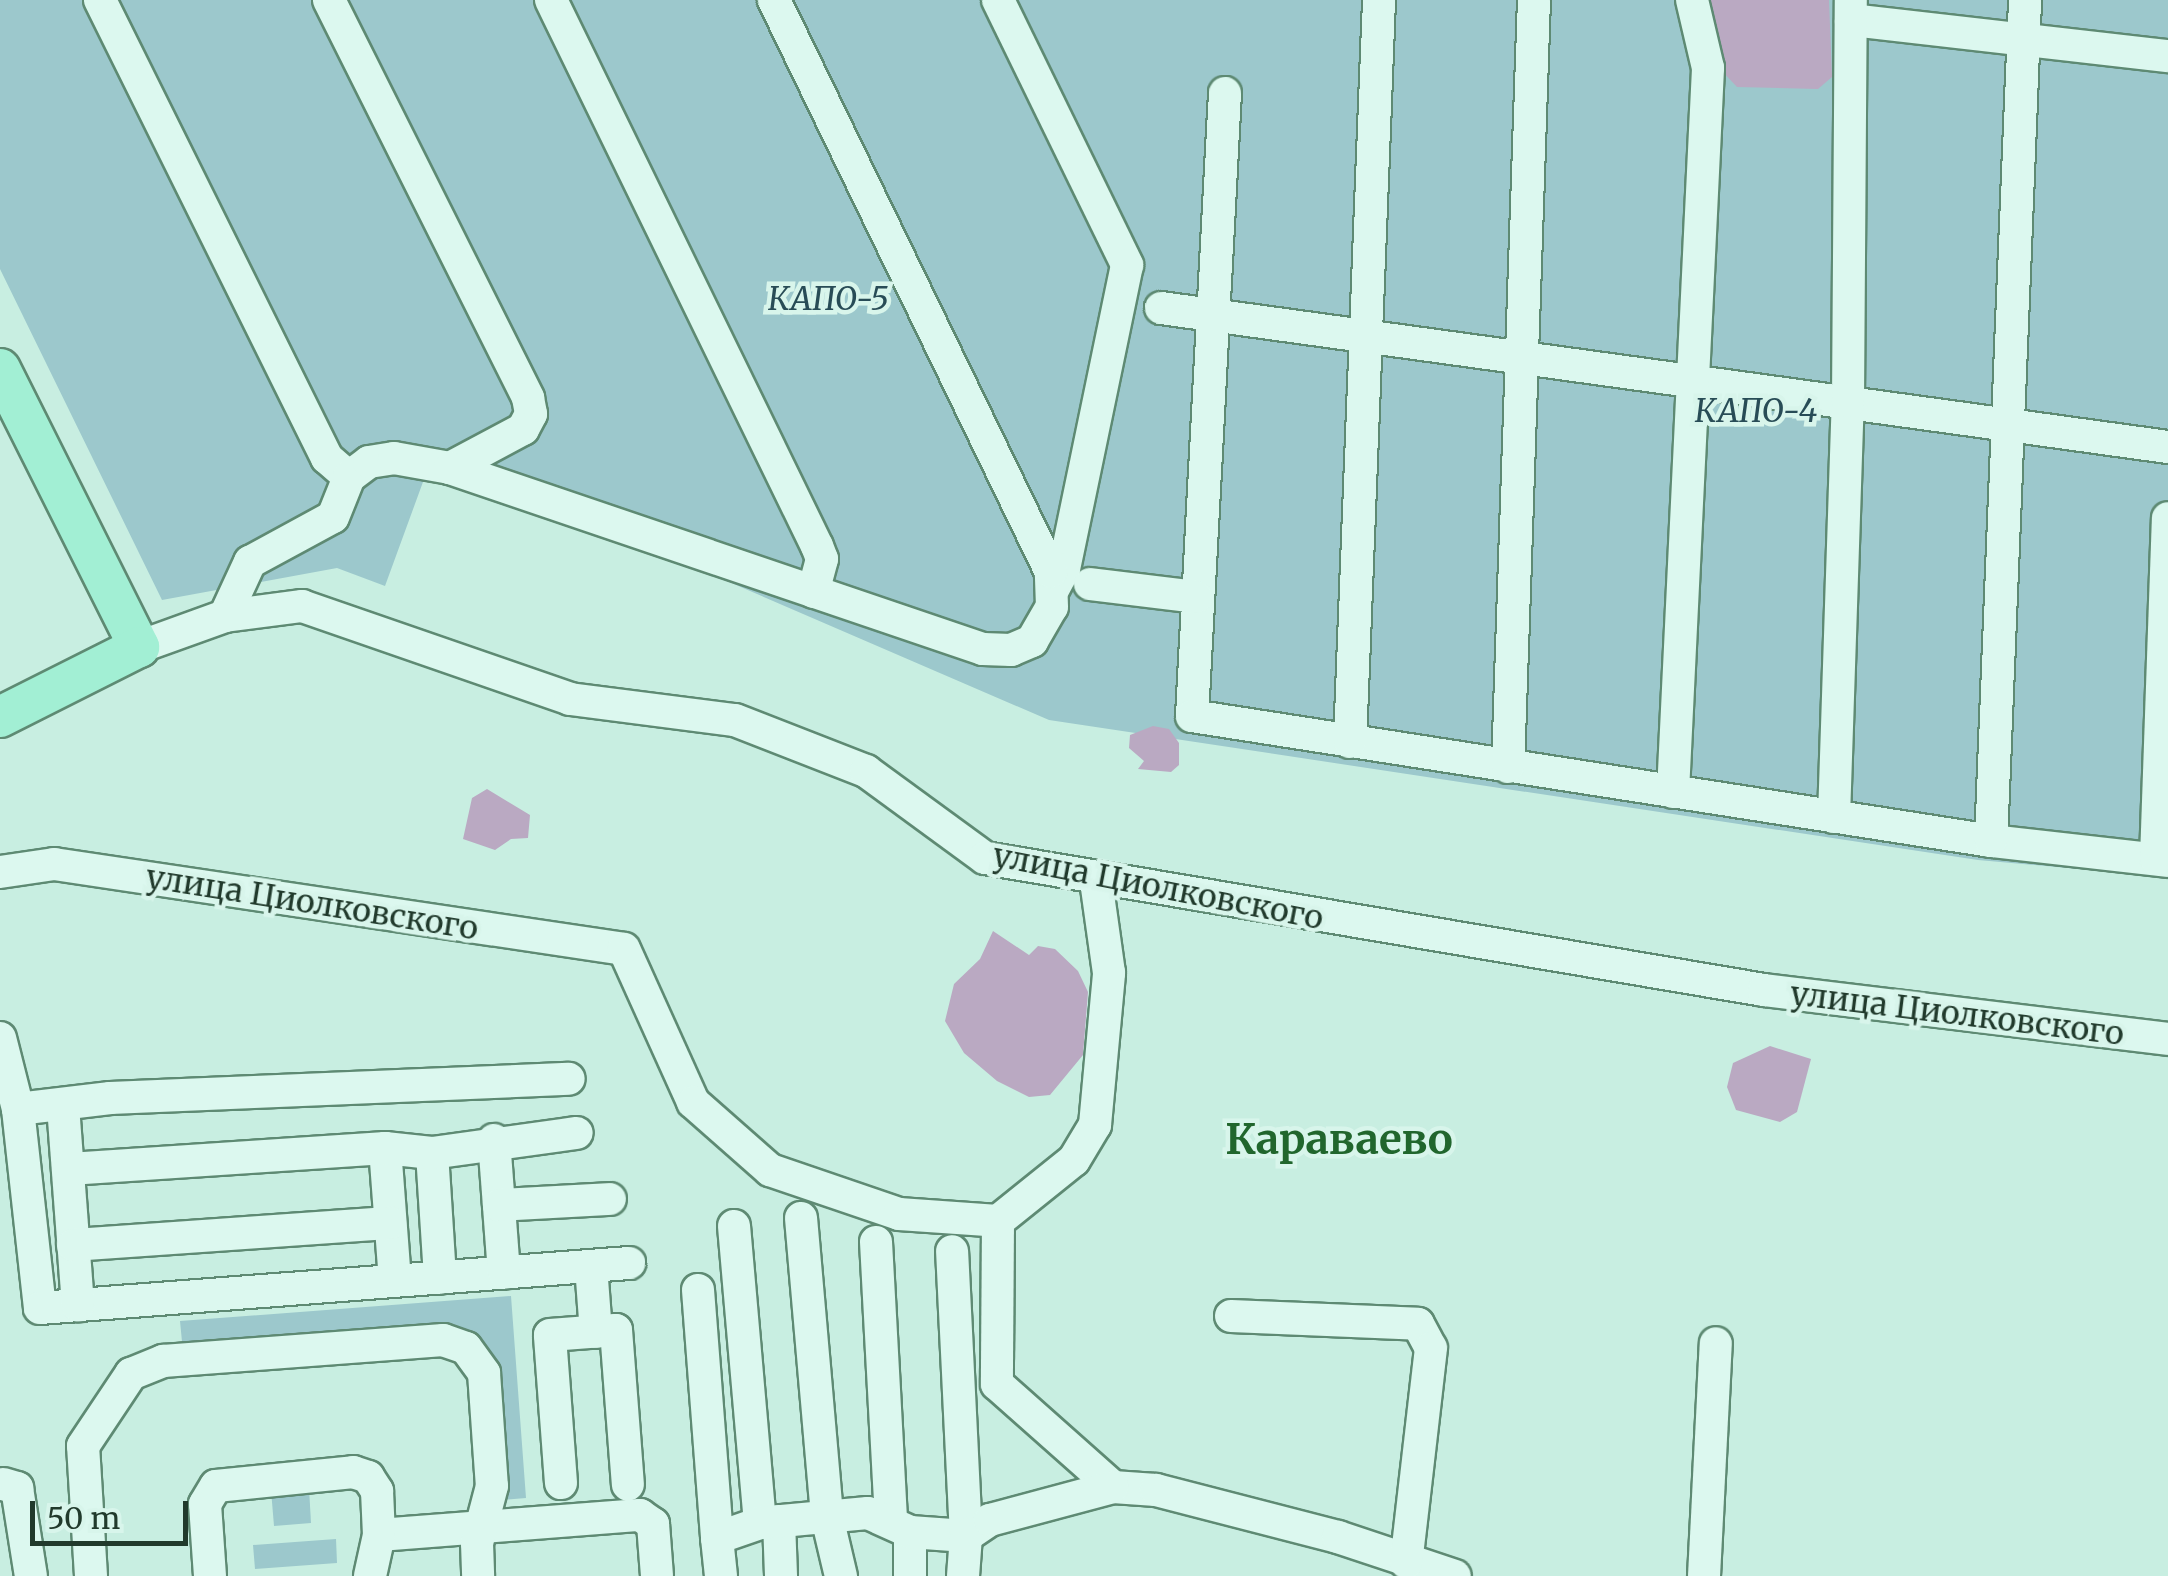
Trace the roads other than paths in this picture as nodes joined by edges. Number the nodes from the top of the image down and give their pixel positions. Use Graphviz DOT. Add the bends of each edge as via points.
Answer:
graph roads {
  1 [pos="100,0"];
  2 [pos="329,0"];
  3 [pos="552,0"];
  4 [pos="774,0"];
  5 [pos="998,0"];
  6 [pos="1379,0"];
  7 [pos="1534,0"];
  8 [pos="1692,0"];
  9 [pos="2025,0"];
  10 [pos="1851,10"];
  11 [pos="2023,41"];
  12 [pos="2168,56"];
  13 [pos="1225,94"];
  14 [pos="1162,308"];
  15 [pos="1213,313"];
  16 [pos="1370,335"];
  17 [pos="1521,356"];
  18 [pos="0,370"];
  19 [pos="1692,380"];
  20 [pos="1848,401"];
  21 [pos="2009,424"];
  22 [pos="2168,447"];
  23 [pos="450,468"];
  24 [pos="349,476"];
  25 [pos="2168,518"];
  26 [pos="1090,584"];
  27 [pos="1054,588"];
  28 [pos="813,592"];
  29 [pos="1196,596"];
  30 [pos="225,616"];
  31 [pos="139,647"];
  32 [pos="0,717"];
  33 [pos="1350,742"];
  34 [pos="1508,767"];
  35 [pos="1673,792"];
  36 [pos="1834,817"];
  37 [pos="1991,840"];
  38 [pos="2162,860"];
  39 [pos="0,872"];
  40 [pos="1096,881"];
  41 [pos="0,1038"];
  42 [pos="2168,1040"];
  43 [pos="568,1079"];
  44 [pos="63,1106"];
  45 [pos="18,1108"];
  46 [pos="577,1134"];
  47 [pos="494,1140"];
  48 [pos="384,1148"];
  49 [pos="432,1153"];
  50 [pos="69,1169"];
  51 [pos="610,1199"];
  52 [pos="499,1205"];
  53 [pos="801,1218"];
  54 [pos="998,1220"];
  55 [pos="390,1223"];
  56 [pos="734,1226"];
  57 [pos="876,1242"];
  58 [pos="73,1245"];
  59 [pos="952,1251"];
  60 [pos="629,1263"];
  61 [pos="591,1266"];
  62 [pos="504,1273"];
  63 [pos="440,1278"];
  64 [pos="395,1281"];
  65 [pos="698,1290"];
  66 [pos="78,1305"];
  67 [pos="1231,1316"];
  68 [pos="596,1332"];
  69 [pos="1716,1343"];
  70 [pos="1,1477"];
  71 [pos="561,1483"];
  72 [pos="628,1485"];
  73 [pos="1113,1487"];
  74 [pos="827,1517"];
  75 [pos="770,1522"];
  76 [pos="482,1527"];
  77 [pos="900,1528"];
  78 [pos="379,1535"];
  79 [pos="966,1536"];
  80 [pos="717,1538"];
  81 [pos="1406,1564"];
  82 [pos="31,1576"];
  83 [pos="91,1576"];
  84 [pos="210,1576"];
  85 [pos="370,1576"];
  86 [pos="478,1576"];
  87 [pos="657,1576"];
  88 [pos="720,1576"];
  89 [pos="781,1576"];
  90 [pos="841,1576"];
  91 [pos="910,1576"];
  92 [pos="964,1576"];
  93 [pos="1456,1576"];
  94 [pos="1704,1576"];
  1 -- 24 [label="street" via="327,458"];
  2 -- 23 [label="street" via="528,398 531,414 523,429"];
  3 -- 28 [label="street" via="817,546 822,559"];
  4 -- 27 [label="street" via="1023,507"];
  5 -- 27 [label="street" via="1127,265 1064,569"];
  6 -- 16 [label="street"];
  7 -- 17 [label="street"];
  8 -- 19 [label="street" via="1708,68"];
  9 -- 11 [label="street"];
  10 -- 11 [label="street"];
  10 -- 20 [label="street"];
  11 -- 12 [label="street"];
  11 -- 21 [label="street"];
  13 -- 15 [label="street"];
  14 -- 15 [label="street"];
  15 -- 16 [label="street"];
  15 -- 29 [label="street"];
  16 -- 17 [label="street"];
  16 -- 33 [label="street"];
  17 -- 19 [label="street"];
  17 -- 34 [label="street"];
  18 -- 31 [label="main road"];
  19 -- 20 [label="street"];
  19 -- 35 [label="street"];
  20 -- 21 [label="street"];
  20 -- 36 [label="street"];
  21 -- 22 [label="street"];
  21 -- 37 [label="street"];
  23 -- 24 [label="street" via="394,458 369,462"];
  23 -- 28 [label="street"];
  24 -- 30 [label="street" via="333,517 250,562"];
  25 -- 38 [label="street"];
  26 -- 29 [label="street"];
  27 -- 28 [label="street" via="1044,624 1032,641 1011,650 984,648"];
  29 -- 33 [label="street" via="1192,716"];
  30 -- 31 [label="street, улица Циолковского"];
  30 -- 40 [label="street, улица Циолковского" via="302,606 570,699 736,720 866,771 984,858"];
  31 -- 32 [label="main road"];
  33 -- 34 [label="street"];
  34 -- 35 [label="street"];
  35 -- 36 [label="street"];
  36 -- 37 [label="street"];
  37 -- 38 [label="street"];
  39 -- 54 [label="street, улица Циолковского" via="54,864 624,949 693,1102 770,1170 899,1214"];
  40 -- 42 [label="street, улица Циолковского" via="1764,990"];
  40 -- 54 [label="street" via="1110,973 1095,1126 1074,1160"];
  41 -- 45 [label="street"];
  43 -- 44 [label="street" via="110,1098"];
  44 -- 45 [label="street"];
  44 -- 50 [label="street"];
  45 -- 66 [label="street" via="40,1308"];
  46 -- 47 [label="street"];
  47 -- 49 [label="street"];
  47 -- 52 [label="street"];
  48 -- 49 [label="street"];
  48 -- 50 [label="street"];
  48 -- 55 [label="street"];
  49 -- 63 [label="street"];
  50 -- 58 [label="street"];
  51 -- 52 [label="street"];
  52 -- 62 [label="street"];
  53 -- 74 [label="street"];
  54 -- 73 [label="street" via="997,1384"];
  55 -- 58 [label="street"];
  55 -- 64 [label="street"];
  56 -- 75 [label="street"];
  57 -- 77 [label="street"];
  58 -- 66 [label="street"];
  59 -- 79 [label="street"];
  60 -- 61 [label="street"];
  61 -- 62 [label="street"];
  61 -- 68 [label="street"];
  62 -- 63 [label="street"];
  63 -- 64 [label="street"];
  64 -- 66 [label="street"];
  65 -- 80 [label="street"];
  67 -- 81 [label="street" via="1418,1324 1431,1348"];
  68 -- 71 [label="street" via="550,1335"];
  68 -- 72 [label="street" via="616,1330"];
  69 -- 94 [label="street"];
  70 -- 82 [label="street" via="17,1488"];
  73 -- 79 [label="street" via="990,1520"];
  73 -- 81 [label="street" via="1156,1490 1320,1532"];
  74 -- 75 [label="street"];
  74 -- 77 [label="street" via="868,1513"];
  74 -- 90 [label="street"];
  75 -- 80 [label="street"];
  75 -- 89 [label="street"];
  76 -- 78 [label="street"];
  76 -- 83 [label="street" via="492,1486 484,1373 457,1343 163,1361 124,1380 84,1438"];
  76 -- 86 [label="street"];
  76 -- 87 [label="street" via="644,1516 653,1524"];
  77 -- 79 [label="street"];
  77 -- 91 [label="street"];
  78 -- 84 [label="street" via="377,1491 363,1474 224,1482 205,1504"];
  78 -- 85 [label="street"];
  79 -- 92 [label="street"];
  80 -- 88 [label="street"];
  81 -- 93 [label="street"];
}
